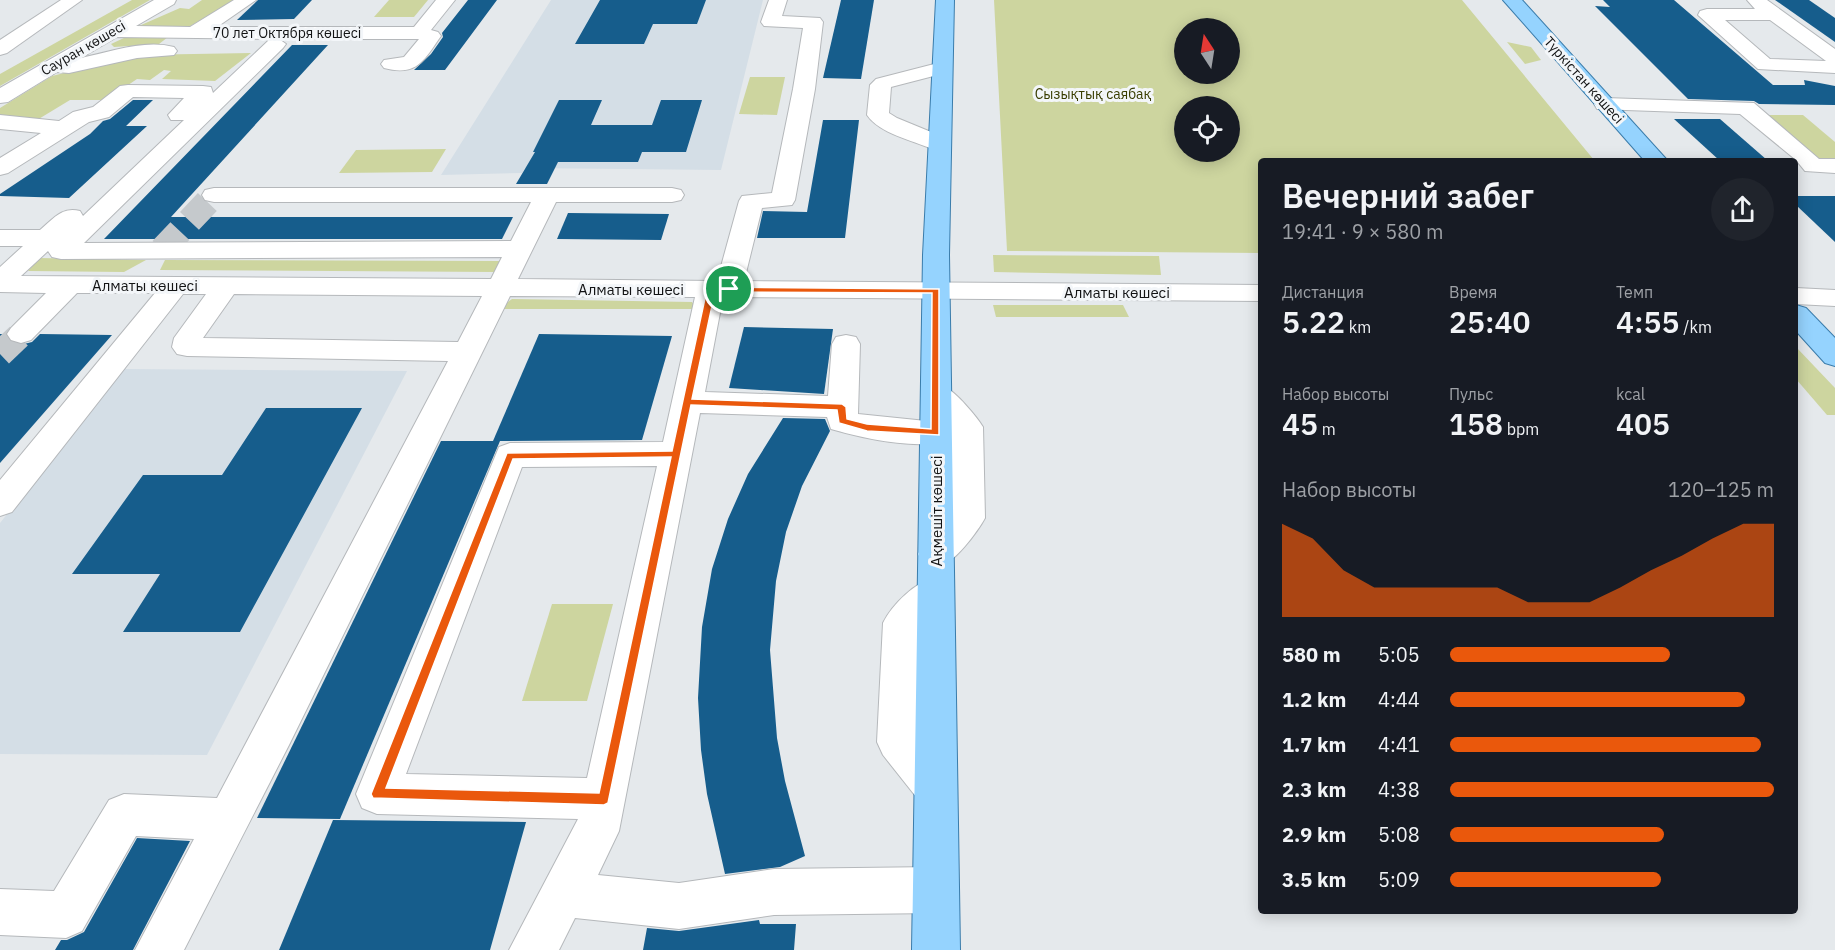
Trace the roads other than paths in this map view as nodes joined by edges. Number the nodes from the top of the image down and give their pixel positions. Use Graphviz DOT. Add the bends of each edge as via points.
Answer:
graph roads {
  1 [pos="73,0"];
  2 [pos="167,0"];
  3 [pos="247,0"];
  4 [pos="446,0"];
  5 [pos="778,0"];
  6 [pos="945,0"];
  7 [pos="1512,0"];
  8 [pos="1754,0"];
  9 [pos="1774,14"];
  10 [pos="112,31"];
  11 [pos="194,33"];
  12 [pos="419,33"];
  13 [pos="282,38"];
  14 [pos="0,49"];
  15 [pos="1835,58"];
  16 [pos="392,64"];
  17 [pos="53,66"];
  18 [pos="1835,67"];
  19 [pos="942,68"];
  20 [pos="0,97"];
  21 [pos="1605,104"];
  22 [pos="0,122"];
  23 [pos="62,128"];
  24 [pos="940,144"];
  25 [pos="1654,158"];
  26 [pos="1835,166"];
  27 [pos="0,168"];
  28 [pos="214,195"];
  29 [pos="547,195"];
  30 [pos="672,195"];
  31 [pos="0,238"];
  32 [pos="47,238"];
  33 [pos="520,249"];
  34 [pos="162,250"];
  35 [pos="0,283"];
  36 [pos="69,285"];
  37 [pos="130,285"];
  38 [pos="176,285"];
  39 [pos="226,286"];
  40 [pos="499,288"];
  41 [pos="720,289"];
  42 [pos="936,291"];
  43 [pos="1258,293"];
  44 [pos="1798,296"];
  45 [pos="1835,298"];
  46 [pos="1798,316"];
  47 [pos="21,334"];
  48 [pos="846,344"];
  49 [pos="468,352"];
  50 [pos="1835,356"];
  51 [pos="936,395"];
  52 [pos="687,402"];
  53 [pos="842,407"];
  54 [pos="936,433"];
  55 [pos="676,454"];
  56 [pos="0,503"];
  57 [pos="936,573"];
  58 [pos="936,789"];
  59 [pos="604,799"];
  60 [pos="229,819"];
  61 [pos="936,890"];
  62 [pos="563,894"];
  63 [pos="0,912"];
  64 [pos="159,950"];
  65 [pos="533,950"];
  66 [pos="936,950"];
  1 -- 14 [label="street"];
  2 -- 10 [label="street, Сауран көшесі"];
  3 -- 11 [label="street"];
  4 -- 12 [label="street"];
  5 -- 41 [label="street" via="771,22 813,22 783,201 751,201"];
  6 -- 19 [label="main road, Ақмешіт көшесі"];
  7 -- 21 [label="main road, Түркістан көшесі"];
  8 -- 9 [label="street"];
  9 -- 15 [label="street"];
  9 -- 18 [label="street" via="1707,15 1765,65"];
  10 -- 11 [label="street, 70 лет Октября көшесі"];
  10 -- 17 [label="street, Сауран көшесі"];
  11 -- 13 [label="street, 70 лет Октября көшесі"];
  12 -- 13 [label="street, 70 лет Октября көшесі"];
  12 -- 16 [label="street" via="431,36 410,63"];
  13 -- 17 [label="street" via="259,50 137,52 69,67"];
  13 -- 34 [label="street" via="61,250"];
  17 -- 20 [label="street, Сауран көшесі"];
  19 -- 24 [label="main road, Ақмешіт көшесі"];
  19 -- 24 [label="street" via="883,83 878,115"];
  21 -- 25 [label="main road, Түркістан көшесі"];
  21 -- 26 [label="street" via="1746,108 1813,166"];
  22 -- 23 [label="street"];
  23 -- 27 [label="street"];
  23 -- 32 [label="street" via="100,112 128,91 203,92"];
  24 -- 42 [label="main road, Ақмешіт көшесі"];
  28 -- 29 [label="street"];
  29 -- 30 [label="street"];
  29 -- 33 [label="street"];
  31 -- 32 [label="street"];
  32 -- 35 [label="street"];
  33 -- 34 [label="street"];
  33 -- 40 [label="street"];
  34 -- 37 [label="street"];
  35 -- 36 [label="street, Алматы көшесі"];
  36 -- 37 [label="street, Алматы көшесі"];
  36 -- 47 [label="street"];
  37 -- 38 [label="street, Алматы көшесі"];
  38 -- 39 [label="street, Алматы көшесі"];
  38 -- 56 [label="street"];
  39 -- 40 [label="street, Алматы көшесі"];
  39 -- 49 [label="street" via="188,338 187,347"];
  40 -- 41 [label="street, Алматы көшесі"];
  40 -- 49 [label="street"];
  41 -- 42 [label="street, Алматы көшесі"];
  41 -- 52 [label="street"];
  42 -- 43 [label="street, Алматы көшесі"];
  42 -- 51 [label="main road, Ақмешіт көшесі"];
  44 -- 45 [label="street"];
  46 -- 50 [label="main road"];
  48 -- 53 [label="street"];
  49 -- 60 [label="street"];
  51 -- 54 [label="main road, Ақмешіт көшесі"];
  51 -- 57 [label="street" via="967,427 968,518"];
  52 -- 53 [label="street"];
  52 -- 55 [label="street"];
  53 -- 54 [label="street" via="842,421 867,428"];
  54 -- 57 [label="main road, Ақмешіт көшесі"];
  55 -- 59 [label="street"];
  55 -- 59 [label="street" via="510,455 377,794"];
  57 -- 58 [label="street" via="902,623 898,742"];
  58 -- 61 [label="main road"];
  59 -- 62 [label="street" via="597,831"];
  60 -- 63 [label="street" via="124,815 66,915"];
  60 -- 64 [label="street"];
  61 -- 62 [label="street" via="774,892 679,906"];
  61 -- 66 [label="main road"];
  62 -- 65 [label="street"];
}
